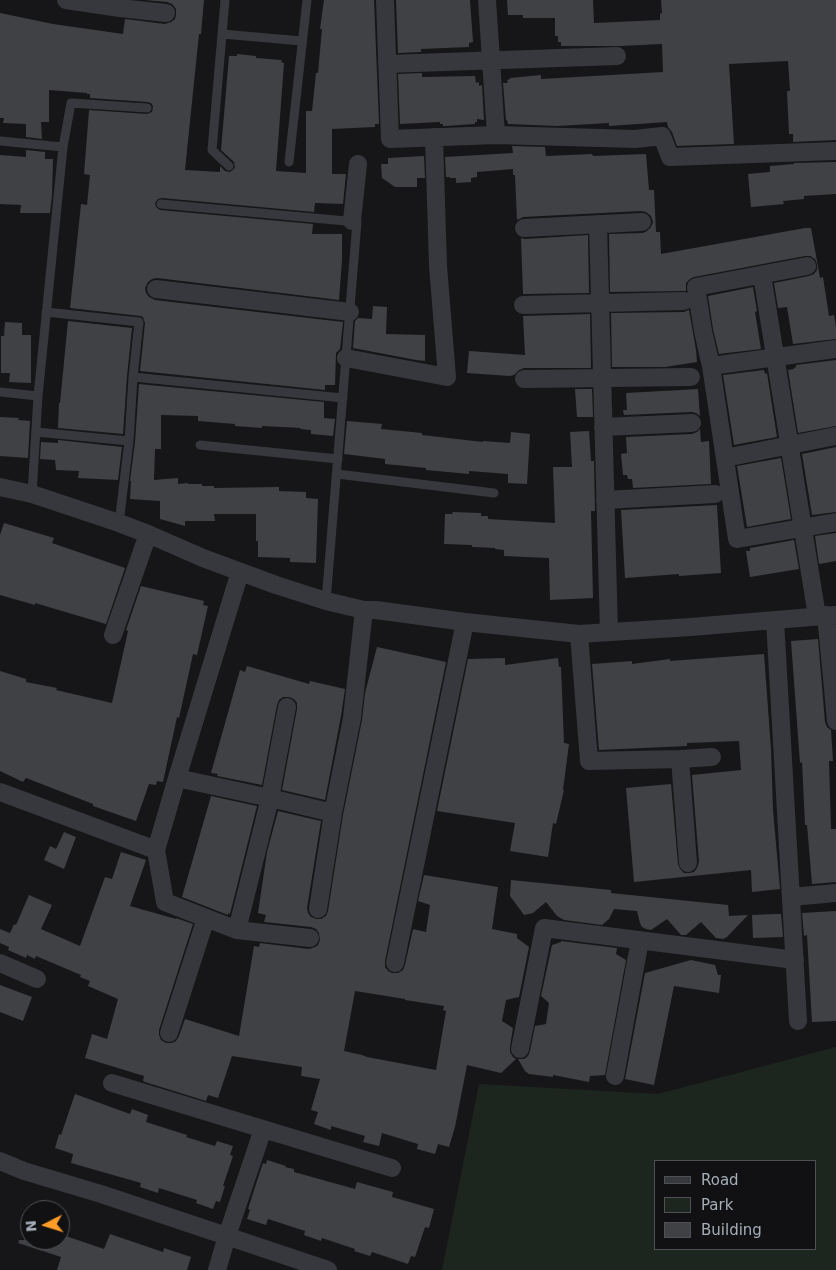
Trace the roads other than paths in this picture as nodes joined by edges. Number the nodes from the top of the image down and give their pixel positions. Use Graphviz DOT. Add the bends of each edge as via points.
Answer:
graph roads {
  1 [pos="66,0"];
  2 [pos="225,0"];
  3 [pos="307,0"];
  4 [pos="385,0"];
  5 [pos="487,0"];
  6 [pos="121,4"];
  7 [pos="166,13"];
  8 [pos="222,34"];
  9 [pos="302,41"];
  10 [pos="618,56"];
  11 [pos="491,61"];
  12 [pos="387,64"];
  13 [pos="147,108"];
  14 [pos="496,135"];
  15 [pos="434,137"];
  16 [pos="0,141"];
  17 [pos="63,147"];
  18 [pos="836,151"];
  19 [pos="290,162"];
  20 [pos="358,164"];
  21 [pos="229,166"];
  22 [pos="162,204"];
  23 [pos="352,221"];
  24 [pos="642,222"];
  25 [pos="598,224"];
  26 [pos="524,228"];
  27 [pos="807,266"];
  28 [pos="762,275"];
  29 [pos="156,289"];
  30 [pos="684,301"];
  31 [pos="600,303"];
  32 [pos="523,306"];
  33 [pos="46,312"];
  34 [pos="350,312"];
  35 [pos="836,349"];
  36 [pos="775,357"];
  37 [pos="346,358"];
  38 [pos="711,366"];
  39 [pos="133,377"];
  40 [pos="691,377"];
  41 [pos="602,378"];
  42 [pos="524,379"];
  43 [pos="0,392"];
  44 [pos="38,396"];
  45 [pos="343,398"];
  46 [pos="692,423"];
  47 [pos="603,428"];
  48 [pos="36,432"];
  49 [pos="835,436"];
  50 [pos="129,441"];
  51 [pos="200,445"];
  52 [pos="790,445"];
  53 [pos="725,458"];
  54 [pos="338,459"];
  55 [pos="336,474"];
  56 [pos="0,487"];
  57 [pos="494,492"];
  58 [pos="32,494"];
  59 [pos="715,494"];
  60 [pos="605,500"];
  61 [pos="836,522"];
  62 [pos="120,523"];
  63 [pos="803,527"];
  64 [pos="148,534"];
  65 [pos="240,572"];
  66 [pos="326,601"];
  67 [pos="364,610"];
  68 [pos="826,615"];
  69 [pos="775,620"];
  70 [pos="465,622"];
  71 [pos="609,632"];
  72 [pos="579,634"];
  73 [pos="113,635"];
  74 [pos="287,707"];
  75 [pos="836,721"];
  76 [pos="712,756"];
  77 [pos="680,759"];
  78 [pos="177,778"];
  79 [pos="0,792"];
  80 [pos="270,798"];
  81 [pos="334,813"];
  82 [pos="156,850"];
  83 [pos="688,863"];
  84 [pos="836,893"];
  85 [pos="791,897"];
  86 [pos="318,909"];
  87 [pos="206,918"];
  88 [pos="237,930"];
  89 [pos="310,938"];
  90 [pos="640,940"];
  91 [pos="795,960"];
  92 [pos="0,963"];
  93 [pos="395,963"];
  94 [pos="37,979"];
  95 [pos="798,1021"];
  96 [pos="169,1033"];
  97 [pos="520,1050"];
  98 [pos="615,1076"];
  99 [pos="112,1083"];
  100 [pos="263,1129"];
  101 [pos="0,1161"];
  102 [pos="392,1168"];
  103 [pos="227,1236"];
  104 [pos="217,1270"];
  105 [pos="328,1270"];
  1 -- 6 [label="street"];
  2 -- 8 [label="lane"];
  3 -- 9 [label="lane"];
  4 -- 12 [label="street"];
  5 -- 11 [label="street"];
  6 -- 7 [label="street"];
  8 -- 9 [label="lane"];
  8 -- 21 [label="lane" via="212,150"];
  9 -- 19 [label="lane"];
  10 -- 11 [label="street"];
  11 -- 12 [label="street"];
  11 -- 14 [label="street"];
  12 -- 15 [label="street" via="390,139"];
  13 -- 17 [label="lane" via="71,103"];
  14 -- 15 [label="street"];
  14 -- 18 [label="street" via="662,136 670,157"];
  15 -- 37 [label="street" via="438,266 447,377"];
  16 -- 17 [label="lane"];
  17 -- 33 [label="lane"];
  20 -- 23 [label="street"];
  22 -- 23 [label="lane"];
  23 -- 34 [label="lane" via="357,222"];
  24 -- 25 [label="street"];
  25 -- 26 [label="street"];
  25 -- 31 [label="street"];
  27 -- 28 [label="street"];
  28 -- 36 [label="street"];
  28 -- 38 [label="street" via="696,288"];
  29 -- 34 [label="street"];
  30 -- 31 [label="street"];
  31 -- 32 [label="street"];
  31 -- 41 [label="street"];
  33 -- 39 [label="lane" via="139,322"];
  33 -- 44 [label="lane"];
  34 -- 37 [label="lane"];
  35 -- 36 [label="street"];
  36 -- 38 [label="street"];
  36 -- 52 [label="street"];
  37 -- 45 [label="lane"];
  38 -- 53 [label="street"];
  39 -- 45 [label="lane"];
  39 -- 50 [label="lane"];
  40 -- 41 [label="street"];
  41 -- 42 [label="street"];
  41 -- 47 [label="street"];
  43 -- 44 [label="lane"];
  44 -- 48 [label="lane"];
  45 -- 54 [label="lane"];
  46 -- 47 [label="street"];
  47 -- 60 [label="street"];
  48 -- 50 [label="lane"];
  48 -- 58 [label="lane"];
  49 -- 52 [label="street"];
  50 -- 62 [label="lane"];
  51 -- 54 [label="lane"];
  52 -- 53 [label="street"];
  52 -- 63 [label="street"];
  53 -- 63 [label="street" via="737,539"];
  54 -- 55 [label="lane"];
  55 -- 57 [label="lane"];
  55 -- 66 [label="lane"];
  56 -- 58 [label="street"];
  58 -- 62 [label="street"];
  59 -- 60 [label="street"];
  60 -- 71 [label="street"];
  61 -- 63 [label="street"];
  62 -- 64 [label="street"];
  63 -- 68 [label="street"];
  64 -- 65 [label="street"];
  64 -- 73 [label="street"];
  65 -- 66 [label="street"];
  65 -- 78 [label="street"];
  66 -- 67 [label="street"];
  67 -- 70 [label="street"];
  67 -- 81 [label="street" via="352,718"];
  68 -- 69 [label="street"];
  68 -- 75 [label="street"];
  69 -- 71 [label="street"];
  69 -- 85 [label="street"];
  70 -- 72 [label="street"];
  70 -- 93 [label="street"];
  71 -- 72 [label="street"];
  72 -- 77 [label="street" via="589,761"];
  74 -- 80 [label="street"];
  76 -- 77 [label="street"];
  77 -- 83 [label="street"];
  78 -- 80 [label="street"];
  78 -- 82 [label="street"];
  79 -- 82 [label="street"];
  80 -- 81 [label="street"];
  80 -- 88 [label="street"];
  81 -- 86 [label="street"];
  82 -- 87 [label="street" via="165,902"];
  84 -- 85 [label="street"];
  85 -- 91 [label="street"];
  87 -- 88 [label="street"];
  87 -- 96 [label="street"];
  88 -- 89 [label="street"];
  90 -- 91 [label="street"];
  90 -- 97 [label="street" via="544,928"];
  90 -- 98 [label="street"];
  91 -- 95 [label="street"];
  92 -- 94 [label="street"];
  99 -- 100 [label="street"];
  100 -- 102 [label="street"];
  100 -- 103 [label="street"];
  101 -- 103 [label="street"];
  103 -- 104 [label="street"];
  103 -- 105 [label="street"];
}
